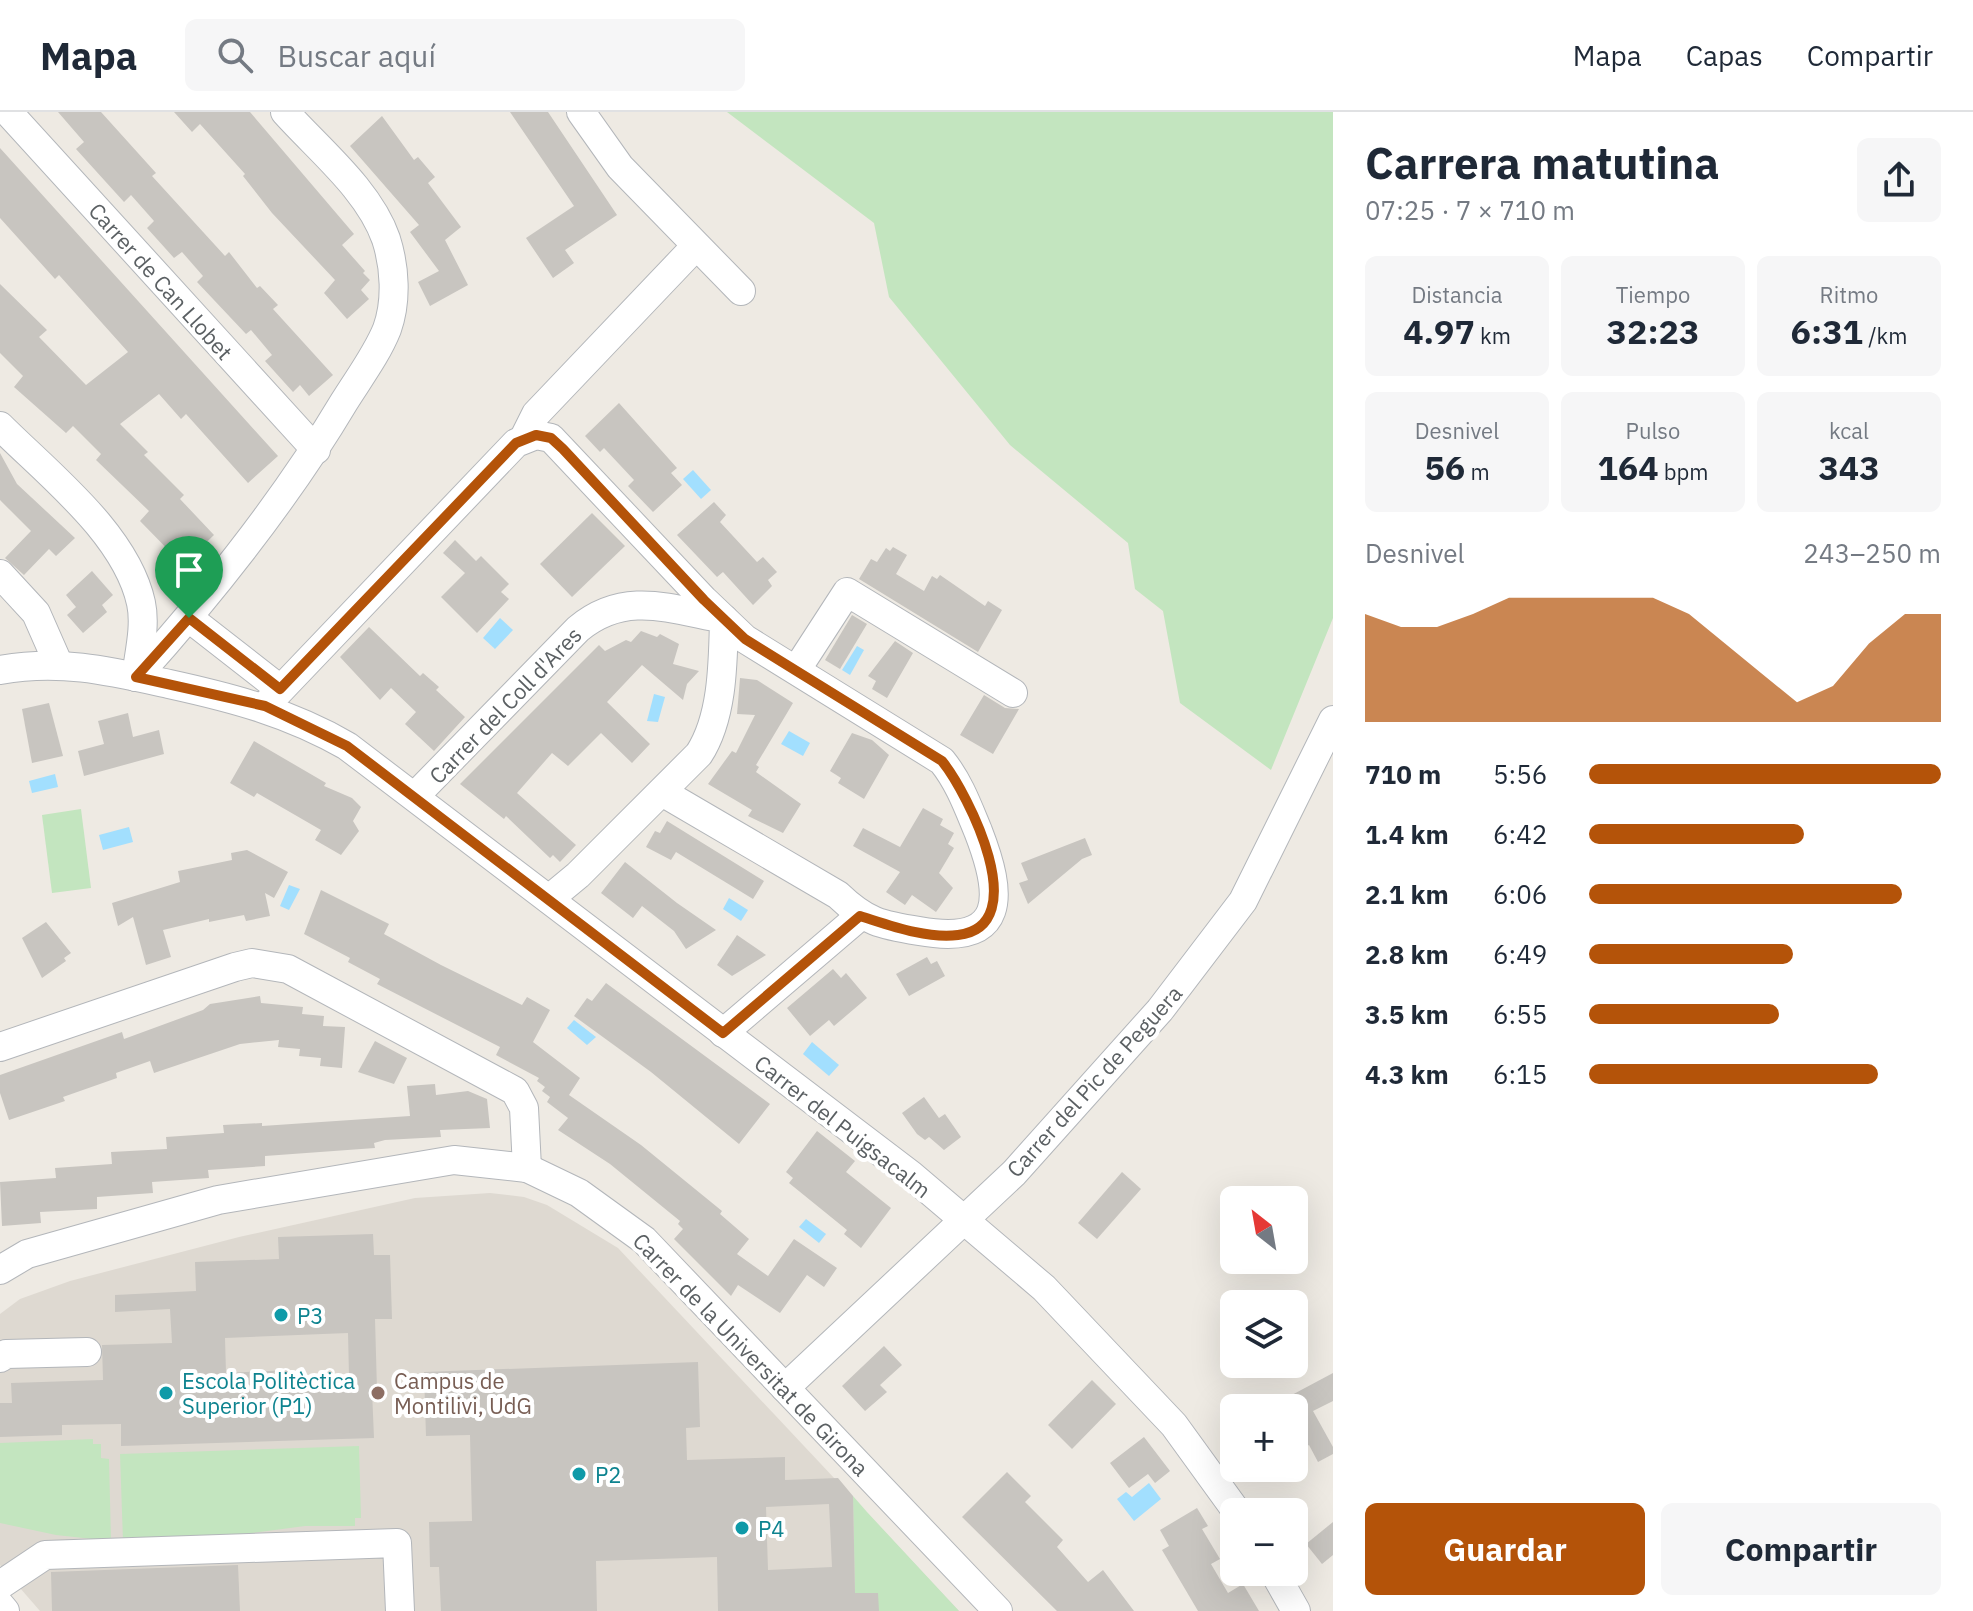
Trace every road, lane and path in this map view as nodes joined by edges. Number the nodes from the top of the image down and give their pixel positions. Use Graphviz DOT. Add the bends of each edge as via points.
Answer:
graph roads {
  1 [pos="8,112"];
  2 [pos="285,112"];
  3 [pos="581,112"];
  4 [pos="695,247"];
  5 [pos="741,291"];
  6 [pos="0,426"];
  7 [pos="524,438"];
  8 [pos="316,450"];
  9 [pos="0,574"];
  10 [pos="189,618"];
  11 [pos="724,619"];
  12 [pos="58,663"];
  13 [pos="797,669"];
  14 [pos="0,670"];
  15 [pos="136,677"];
  16 [pos="1013,693"];
  17 [pos="272,698"];
  18 [pos="1333,720"];
  19 [pos="662,792"];
  20 [pos="415,796"];
  21 [pos="549,899"];
  22 [pos="860,916"];
  23 [pos="723,1033"];
  24 [pos="0,1047"];
  25 [pos="527,1168"];
  26 [pos="961,1220"];
  27 [pos="0,1270"];
  28 [pos="87,1352"];
  29 [pos="0,1358"];
  30 [pos="785,1388"];
  31 [pos="1227,1498"];
  32 [pos="0,1585"];
  33 [pos="1282,1586"];
  34 [pos="0,1605"];
  35 [pos="5,1611"];
  36 [pos="400,1611"];
  37 [pos="998,1611"];
  38 [pos="1296,1611"];
  1 -- 8 [label="street, Carrer de Can Llobet"];
  2 -- 8 [label="street" via="369,206 393,270 387,330"];
  3 -- 4 [label="street" via="620,167"];
  4 -- 5 [label="street"];
  4 -- 7 [label="street" via="536,414"];
  6 -- 15 [label="street" via="106,532 121,555 141,602"];
  7 -- 11 [label="street" via="551,438"];
  7 -- 17 [label="street"];
  8 -- 10 [label="street"];
  9 -- 12 [label="street" via="36,613"];
  10 -- 15 [label="street"];
  10 -- 17 [label="street"];
  11 -- 13 [label="street" via="745,639"];
  11 -- 19 [label="street" via="723,664 709,738"];
  11 -- 20 [label="street, Carrer del Coll d'Ares" via="657,606 605,609 578,629"];
  12 -- 14 [label="street, Carrer del Puigsacalm"];
  12 -- 15 [label="street, Carrer del Puigsacalm"];
  13 -- 16 [label="street" via="847,592"];
  13 -- 22 [label="street" via="942,761 958,785 994,871 994,903 972,931 936,934"];
  15 -- 17 [label="street, Carrer del Puigsacalm"];
  17 -- 20 [label="street, Carrer del Puigsacalm"];
  18 -- 26 [label="street, Carrer del Pic de Peguera" via="1243,901 1203,957 1036,1151"];
  19 -- 21 [label="street"];
  19 -- 22 [label="street" via="838,895"];
  20 -- 21 [label="street, Carrer del Puigsacalm"];
  21 -- 23 [label="street, Carrer del Puigsacalm"];
  22 -- 23 [label="street"];
  23 -- 26 [label="street, Carrer del Puigsacalm" via="911,1175"];
  24 -- 25 [label="street" via="235,967 269,964 288,969 515,1091 524,1108"];
  25 -- 27 [label="street, Carrer de la Universitat de Girona" via="454,1160 233,1197 27,1254"];
  25 -- 30 [label="street, Carrer de la Universitat de Girona" via="579,1193 644,1240"];
  26 -- 30 [label="street, Carrer del Pic de Peguera"];
  26 -- 31 [label="street, Carrer del Puigsacalm" via="1044,1288 1113,1359 1174,1425"];
  28 -- 29 [label="street"];
  30 -- 37 [label="street, Carrer de la Universitat de Girona"];
  32 -- 36 [label="street" via="45,1555 370,1534 397,1543"];
  33 -- 38 [label="street"];
  34 -- 35 [label="street"];
}
